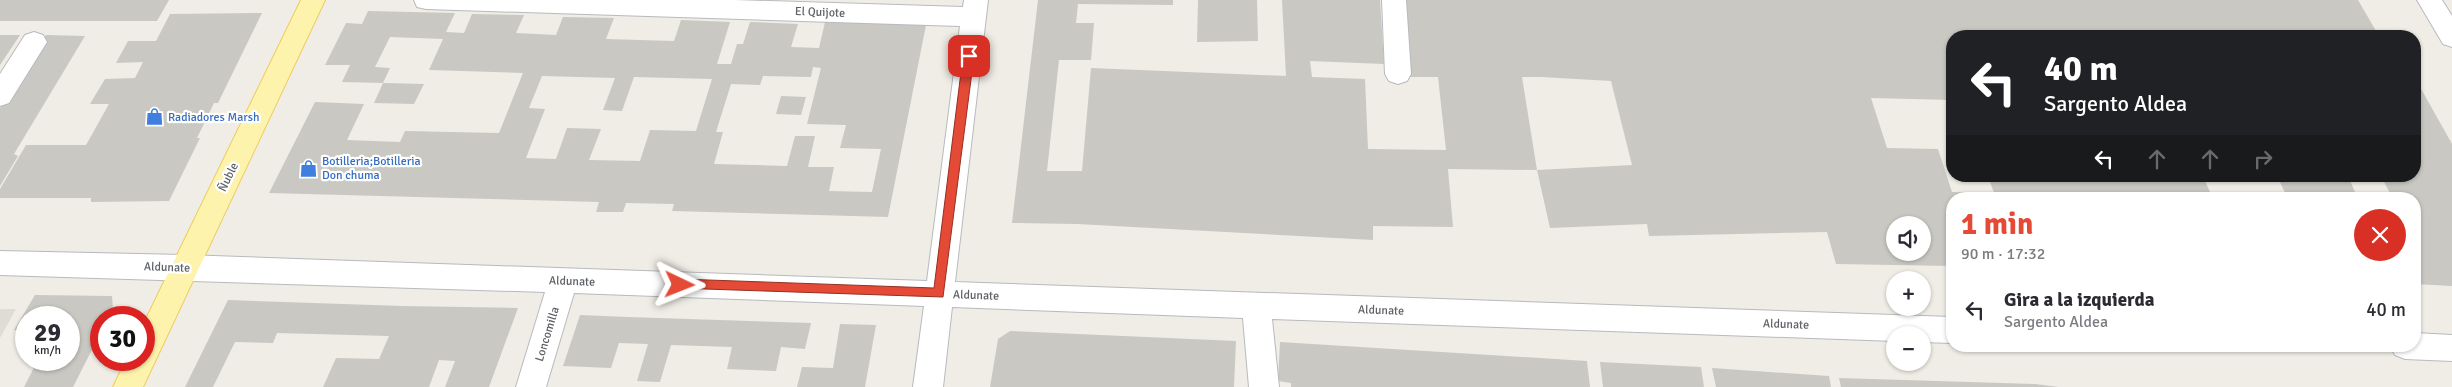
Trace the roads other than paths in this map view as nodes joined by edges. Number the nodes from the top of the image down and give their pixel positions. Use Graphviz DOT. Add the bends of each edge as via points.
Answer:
graph roads {
  1 [pos="313,0"];
  2 [pos="426,0"];
  3 [pos="1394,0"];
  4 [pos="2429,0"];
  5 [pos="975,8"];
  6 [pos="2452,37"];
  7 [pos="34,42"];
  8 [pos="1398,74"];
  9 [pos="0,96"];
  10 [pos="0,263"];
  11 [pos="184,267"];
  12 [pos="563,281"];
  13 [pos="939,294"];
  14 [pos="1256,306"];
  15 [pos="155,330"];
  16 [pos="1946,330"];
  17 [pos="2421,347"];
  18 [pos="2452,348"];
  19 [pos="136,371"];
  20 [pos="128,387"];
  21 [pos="531,387"];
  22 [pos="928,387"];
  23 [pos="1264,387"];
  1 -- 11 [label="main road, Ñuble"];
  2 -- 5 [label="street, El Quijote"];
  3 -- 8 [label="street"];
  4 -- 6 [label="street"];
  5 -- 13 [label="street"];
  7 -- 9 [label="street"];
  10 -- 11 [label="street, Aldunate"];
  11 -- 12 [label="street, Aldunate"];
  11 -- 15 [label="main road, Ñuble"];
  12 -- 13 [label="street, Aldunate"];
  12 -- 21 [label="street, Loncomilla"];
  13 -- 14 [label="street, Aldunate"];
  13 -- 22 [label="street"];
  14 -- 16 [label="street, Aldunate"];
  14 -- 23 [label="street"];
  17 -- 18 [label="street"];
  19 -- 20 [label="main road"];
}
